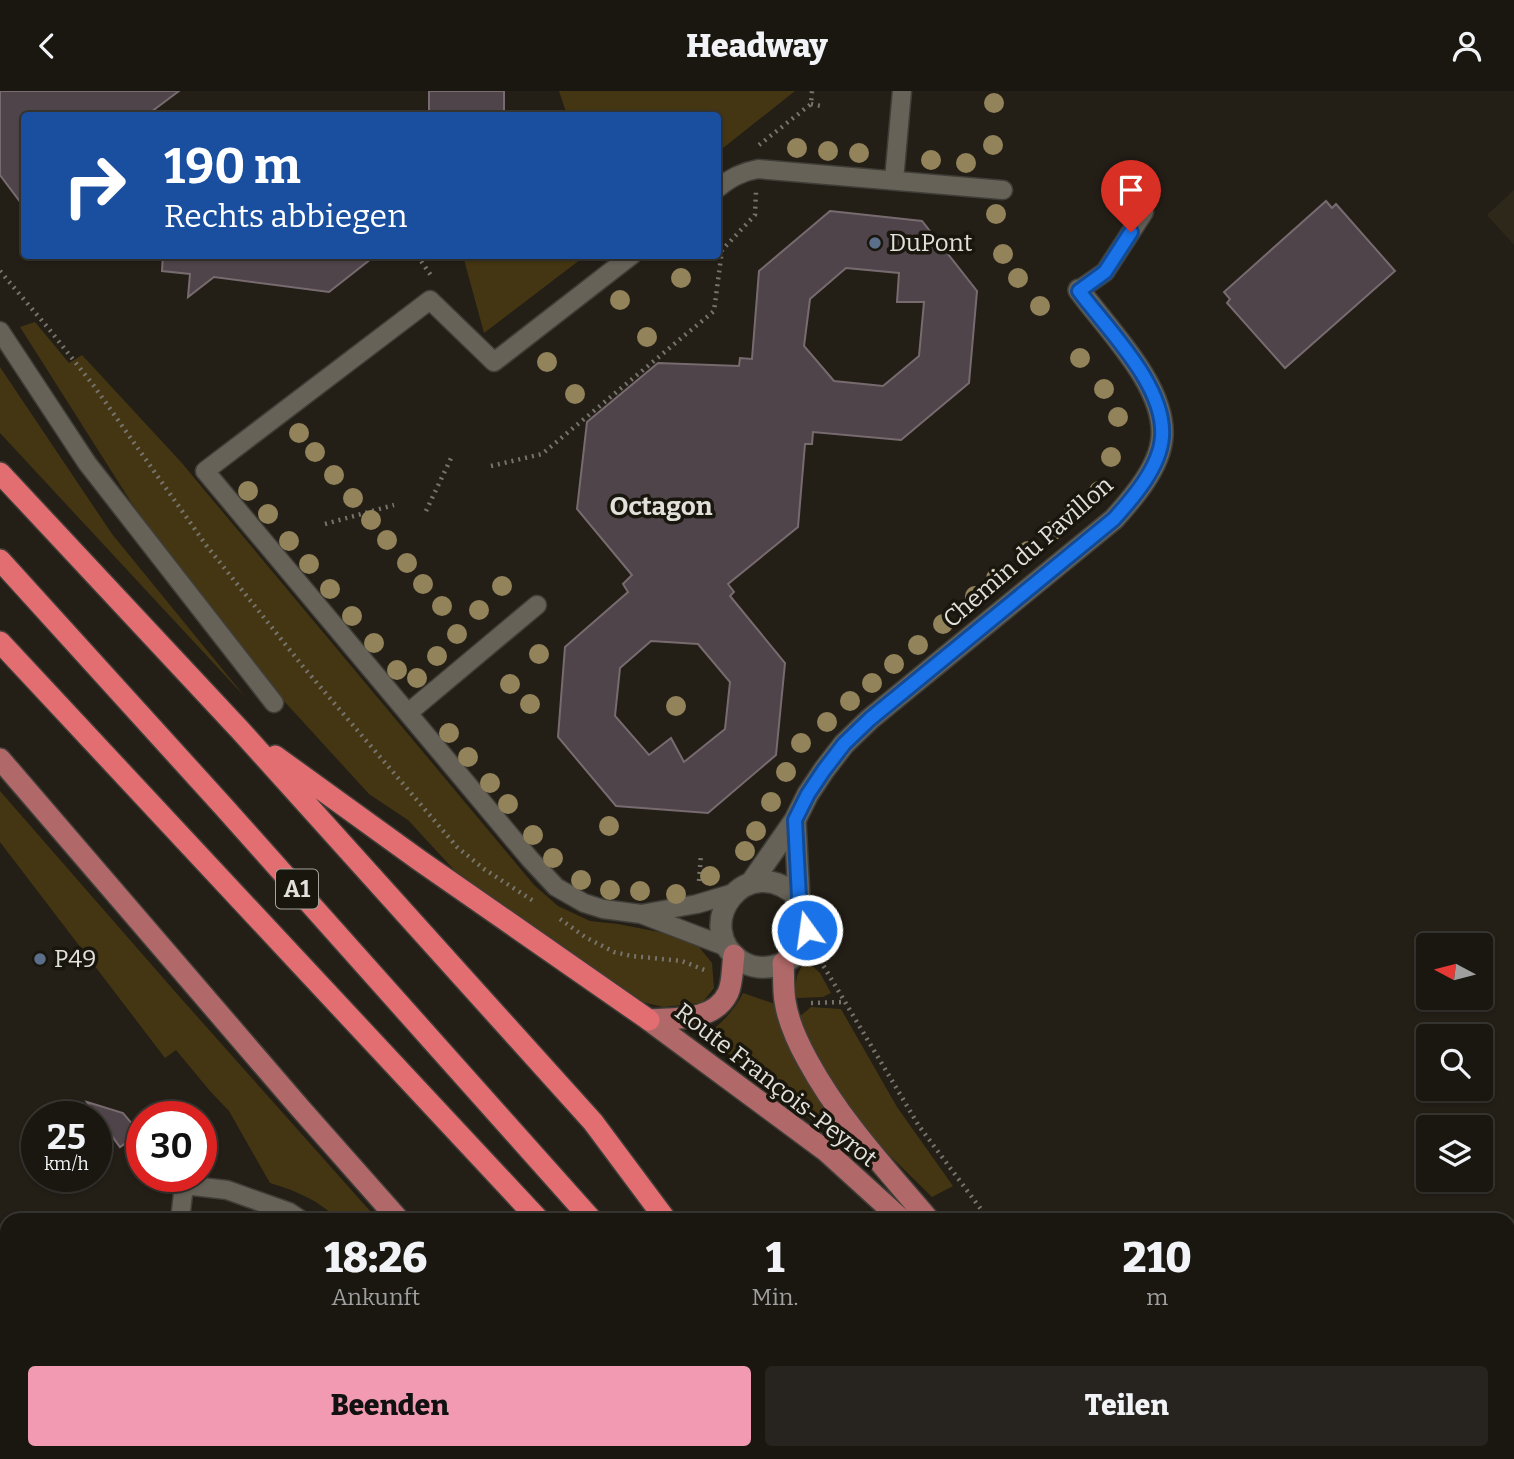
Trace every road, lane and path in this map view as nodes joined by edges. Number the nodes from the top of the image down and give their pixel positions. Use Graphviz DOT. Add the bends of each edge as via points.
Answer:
graph roads {
  1 [pos="812,91"];
  2 [pos="902,91"];
  3 [pos="811,104"];
  4 [pos="821,106"];
  5 [pos="758,158"];
  6 [pos="894,180"];
  7 [pos="757,184"];
  8 [pos="721,186"];
  9 [pos="1003,190"];
  10 [pos="1144,212"];
  11 [pos="721,258"];
  12 [pos="627,259"];
  13 [pos="721,259"];
  14 [pos="0,271"];
  15 [pos="1079,291"];
  16 [pos="0,331"];
  17 [pos="453,454"];
  18 [pos="491,466"];
  19 [pos="0,473"];
  20 [pos="394,505"];
  21 [pos="426,512"];
  22 [pos="325,524"];
  23 [pos="0,560"];
  24 [pos="537,605"];
  25 [pos="0,642"];
  26 [pos="0,649"];
  27 [pos="33,679"];
  28 [pos="274,703"];
  29 [pos="408,713"];
  30 [pos="240,730"];
  31 [pos="0,759"];
  32 [pos="795,820"];
  33 [pos="701,854"];
  34 [pos="699,878"];
  35 [pos="743,888"];
  36 [pos="799,898"];
  37 [pos="536,902"];
  38 [pos="641,914"];
  39 [pos="556,916"];
  40 [pos="804,941"];
  41 [pos="731,951"];
  42 [pos="682,961"];
  43 [pos="783,963"];
  44 [pos="649,1020"];
  45 [pos="181,1213"];
  46 [pos="290,1213"];
  47 [pos="393,1213"];
  48 [pos="532,1213"];
  49 [pos="586,1213"];
  50 [pos="661,1213"];
  51 [pos="894,1213"];
  52 [pos="923,1213"];
  53 [pos="984,1213"];
  1 -- 3 [label="path"];
  2 -- 6 [label="lane"];
  3 -- 4 [label="path"];
  3 -- 5 [label="path" via="760,144"];
  6 -- 8 [label="lane" via="758,169"];
  6 -- 9 [label="lane"];
  7 -- 11 [label="path" via="755,215 722,250"];
  10 -- 15 [label="lane" via="1105,272"];
  12 -- 29 [label="lane" via="494,362 429,300 205,471"];
  13 -- 18 [label="path" via="714,311 542,454"];
  14 -- 37 [label="path" via="94,386 206,545 364,740 457,847"];
  15 -- 32 [label="street, Chemin du Pavillon" via="1157,400 1162,437 1157,459 1114,519 844,744"];
  16 -- 28 [label="lane" via="87,463"];
  17 -- 21 [label="path"];
  19 -- 30 [label="highway"];
  20 -- 22 [label="path"];
  23 -- 49 [label="highway, A1"];
  24 -- 29 [label="lane"];
  25 -- 27 [label="highway, A1"];
  26 -- 27 [label="highway"];
  27 -- 48 [label="highway, A1"];
  29 -- 38 [label="lane" via="556,887 584,903"];
  30 -- 44 [label="highway"];
  30 -- 50 [label="highway" via="593,1122"];
  31 -- 47 [label="main road"];
  32 -- 35 [label="street, Chemin du Pavillon"];
  32 -- 36 [label="street"];
  33 -- 34 [label="path"];
  35 -- 36 [label="street" via="765,881 777,883"];
  35 -- 38 [label="lane" via="697,904"];
  35 -- 41 [label="street" via="725,905 721,919 722,934"];
  36 -- 40 [label="street" via="807,919"];
  38 -- 41 [label="lane"];
  39 -- 42 [label="path" via="614,952"];
  40 -- 43 [label="street"];
  40 -- 53 [label="path" via="814,949 919,1126"];
  41 -- 43 [label="street" via="757,967"];
  41 -- 44 [label="main road" via="729,991 719,1004 695,1016"];
  43 -- 52 [label="main road" via="785,1002 798,1042 817,1077 848,1125"];
  44 -- 51 [label="main road, Route François-Peyrot" via="826,1151"];
  45 -- 46 [label="lane" via="184,1185 227,1190"];
}
